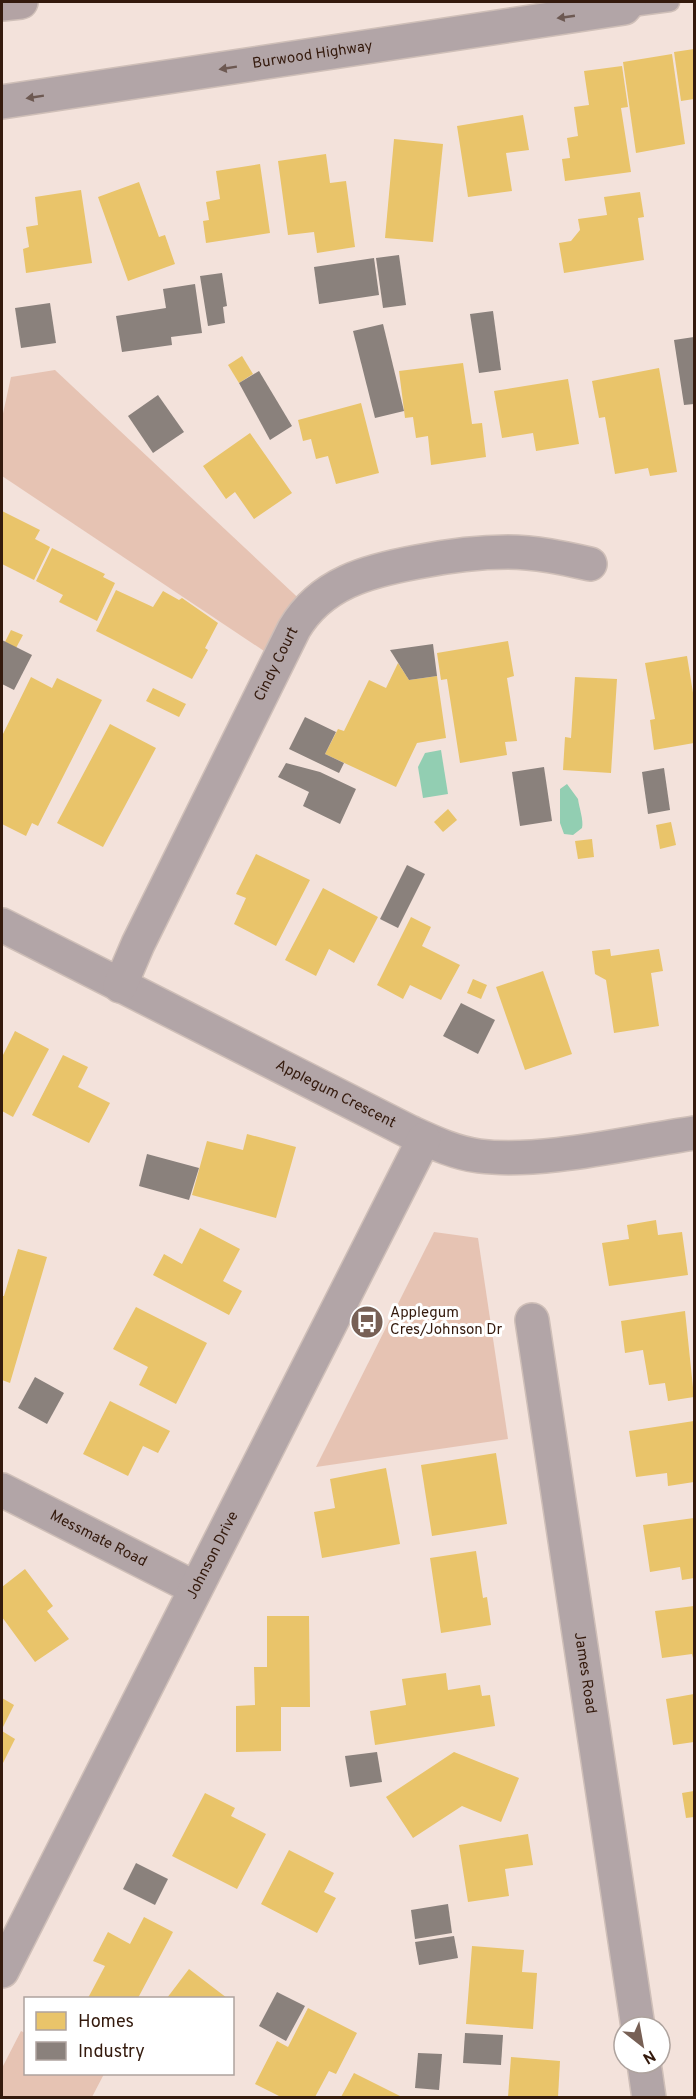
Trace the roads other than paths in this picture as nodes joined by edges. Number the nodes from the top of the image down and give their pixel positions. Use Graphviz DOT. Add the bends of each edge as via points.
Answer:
graph roads {
  1 [pos="21,2"];
  2 [pos="670,2"];
  3 [pos="2,4"];
  4 [pos="626,5"];
  5 [pos="2,102"];
  6 [pos="590,564"];
  7 [pos="2,925"];
  8 [pos="120,986"];
  9 [pos="694,1133"];
  10 [pos="424,1139"];
  11 [pos="532,1320"];
  12 [pos="2,1490"];
  13 [pos="195,1588"];
  14 [pos="2,1971"];
  15 [pos="636,2015"];
  16 [pos="646,2075"];
  17 [pos="649,2097"];
  1 -- 3 [label="highway"];
  2 -- 4 [label="lane, Burwood Highway"];
  4 -- 5 [label="street, Burwood Highway, one-way"];
  6 -- 8 [label="street, Cindy Court" via="552,555 509,552 426,560 371,571 345,581 309,608 294,629"];
  7 -- 8 [label="street, Applegum Crescent"];
  8 -- 10 [label="street, Applegum Crescent"];
  9 -- 10 [label="street, Applegum Crescent" via="507,1157 450,1150"];
  10 -- 13 [label="street, Johnson Drive"];
  11 -- 15 [label="street, James Road"];
  12 -- 13 [label="street, Messmate Road"];
  13 -- 14 [label="street, Johnson Drive"];
  16 -- 17 [label="street"];
}
